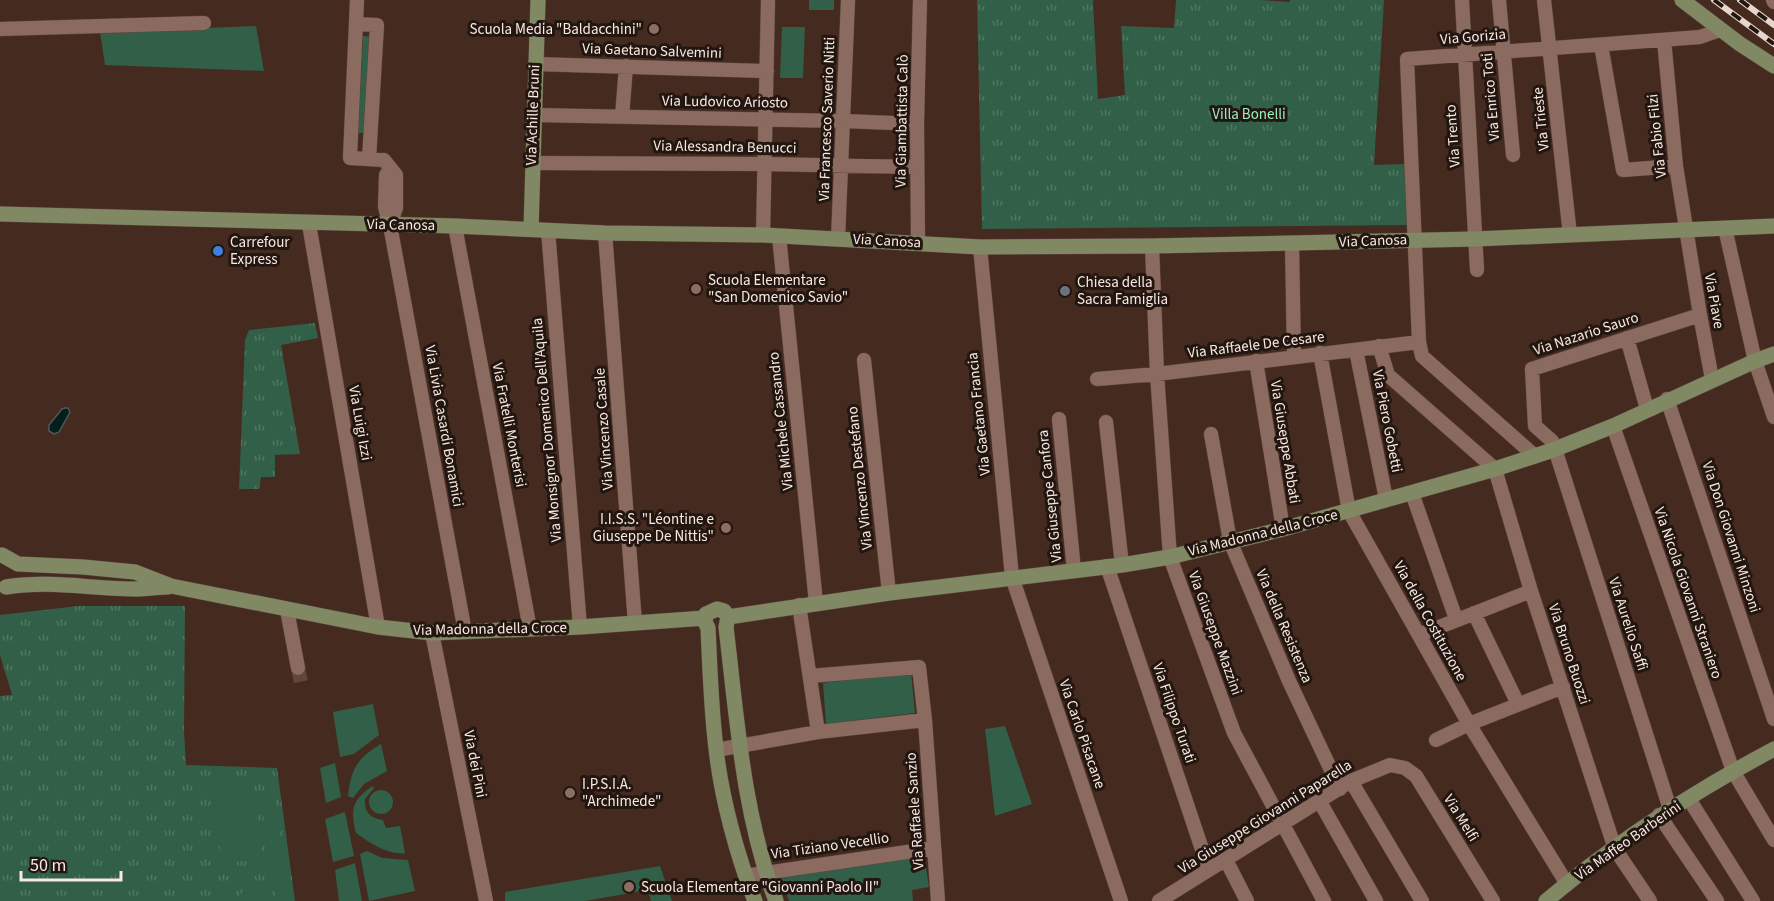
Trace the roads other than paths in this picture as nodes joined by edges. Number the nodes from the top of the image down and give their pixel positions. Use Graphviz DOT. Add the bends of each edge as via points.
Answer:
graph roads {
  1 [pos="357,0"];
  2 [pos="538,0"];
  3 [pos="768,0"];
  4 [pos="848,0"];
  5 [pos="920,0"];
  6 [pos="1462,0"];
  7 [pos="1499,0"];
  8 [pos="1544,0"];
  9 [pos="1682,0"];
  10 [pos="204,23"];
  11 [pos="357,24"];
  12 [pos="0,28"];
  13 [pos="1720,30"];
  14 [pos="1664,40"];
  15 [pos="1601,45"];
  16 [pos="1550,48"];
  17 [pos="1503,51"];
  18 [pos="1464,55"];
  19 [pos="535,63"];
  20 [pos="626,66"];
  21 [pos="1774,66"];
  22 [pos="767,71"];
  23 [pos="534,115"];
  24 [pos="622,117"];
  25 [pos="765,119"];
  26 [pos="844,121"];
  27 [pos="917,124"];
  28 [pos="1513,155"];
  29 [pos="369,159"];
  30 [pos="531,163"];
  31 [pos="765,164"];
  32 [pos="842,165"];
  33 [pos="1676,166"];
  34 [pos="917,167"];
  35 [pos="0,214"];
  36 [pos="309,224"];
  37 [pos="390,225"];
  38 [pos="455,226"];
  39 [pos="1774,226"];
  40 [pos="1725,228"];
  41 [pos="531,229"];
  42 [pos="1685,229"];
  43 [pos="548,230"];
  44 [pos="605,232"];
  45 [pos="1570,235"];
  46 [pos="771,236"];
  47 [pos="838,239"];
  48 [pos="1414,239"];
  49 [pos="1475,239"];
  50 [pos="918,243"];
  51 [pos="1292,243"];
  52 [pos="1152,246"];
  53 [pos="980,247"];
  54 [pos="1477,270"];
  55 [pos="1700,315"];
  56 [pos="1626,339"];
  57 [pos="1419,342"];
  58 [pos="1379,346"];
  59 [pos="1356,350"];
  60 [pos="1320,353"];
  61 [pos="1774,354"];
  62 [pos="1294,357"];
  63 [pos="864,360"];
  64 [pos="1256,361"];
  65 [pos="1755,361"];
  66 [pos="1157,374"];
  67 [pos="1097,379"];
  68 [pos="1712,379"];
  69 [pos="1667,399"];
  70 [pos="1647,409"];
  71 [pos="1774,417"];
  72 [pos="1059,419"];
  73 [pos="1106,422"];
  74 [pos="1613,426"];
  75 [pos="1212,434"];
  76 [pos="1554,449"];
  77 [pos="1535,456"];
  78 [pos="1495,469"];
  79 [pos="1412,493"];
  80 [pos="1386,499"];
  81 [pos="1349,511"];
  82 [pos="1283,529"];
  83 [pos="1230,541"];
  84 [pos="1,554"];
  85 [pos="1170,557"];
  86 [pos="1114,566"];
  87 [pos="1074,570"];
  88 [pos="1012,577"];
  89 [pos="171,586"];
  90 [pos="3,591"];
  91 [pos="1531,591"];
  92 [pos="889,593"];
  93 [pos="816,603"];
  94 [pos="799,605"];
  95 [pos="287,610"];
  96 [pos="1474,613"];
  97 [pos="1456,619"];
  98 [pos="727,622"];
  99 [pos="635,623"];
  100 [pos="706,623"];
  101 [pos="378,627"];
  102 [pos="580,627"];
  103 [pos="530,629"];
  104 [pos="465,632"];
  105 [pos="432,633"];
  106 [pos="1419,635"];
  107 [pos="298,668"];
  108 [pos="810,676"];
  109 [pos="1563,687"];
  110 [pos="1518,704"];
  111 [pos="1774,719"];
  112 [pos="925,720"];
  113 [pos="1468,723"];
  114 [pos="818,732"];
  115 [pos="1436,740"];
  116 [pos="739,745"];
  117 [pos="1774,749"];
  118 [pos="716,750"];
  119 [pos="1390,765"];
  120 [pos="1733,771"];
  121 [pos="1346,785"];
  122 [pos="1689,799"];
  123 [pos="1320,802"];
  124 [pos="1664,812"];
  125 [pos="1282,824"];
  126 [pos="1774,840"];
  127 [pos="934,848"];
  128 [pos="1615,849"];
  129 [pos="1227,860"];
  130 [pos="1209,870"];
  131 [pos="765,872"];
  132 [pos="745,876"];
  133 [pos="1567,884"];
  134 [pos="1179,896"];
  135 [pos="486,901"];
  136 [pos="755,901"];
  137 [pos="776,901"];
  138 [pos="938,901"];
  139 [pos="1121,901"];
  140 [pos="1159,901"];
  141 [pos="1247,901"];
  142 [pos="1324,901"];
  143 [pos="1376,901"];
  144 [pos="1422,901"];
  145 [pos="1493,901"];
  146 [pos="1546,901"];
  147 [pos="1650,901"];
  148 [pos="1717,901"];
  149 [pos="1753,901"];
  1 -- 11 [label="street"];
  2 -- 19 [label="street, Via Achille Bruni"];
  3 -- 22 [label="street, Via Michele Cassandro"];
  4 -- 26 [label="street, Via Francesco Saverio Nitti"];
  5 -- 27 [label="street, Via Giambattista Calò"];
  6 -- 18 [label="street, Via Trento"];
  7 -- 17 [label="street, Via Enrico Toti"];
  8 -- 16 [label="street, Via Trieste"];
  9 -- 13 [label="street"];
  10 -- 12 [label="street"];
  11 -- 29 [label="street" via="350,158"];
  11 -- 29 [label="street" via="377,25"];
  13 -- 14 [label="street, Via Gorizia" via="1700,37"];
  13 -- 21 [label="street"];
  14 -- 15 [label="street, Via Gorizia"];
  14 -- 33 [label="street, Via Fabio Filzi"];
  15 -- 16 [label="street, Via Gorizia"];
  15 -- 33 [label="street" via="1623,170"];
  16 -- 17 [label="street, Via Gorizia"];
  16 -- 45 [label="street, Via Trieste"];
  17 -- 18 [label="street, Via Gorizia"];
  17 -- 28 [label="street, Via Enrico Toti"];
  18 -- 48 [label="street, Via Gorizia" via="1407,59"];
  18 -- 49 [label="street, Via Trento"];
  19 -- 20 [label="street, Via Gaetano Salvemini"];
  19 -- 23 [label="street, Via Achille Bruni"];
  20 -- 22 [label="street, Via Gaetano Salvemini"];
  20 -- 24 [label="street"];
  22 -- 25 [label="street, Via Michele Cassandro"];
  23 -- 24 [label="street, Via Ludovico Ariosto"];
  23 -- 30 [label="street, Via Achille Bruni"];
  24 -- 25 [label="street, Via Ludovico Ariosto"];
  25 -- 26 [label="street, Via Ludovico Ariosto"];
  25 -- 31 [label="street, Via Michele Cassandro"];
  26 -- 27 [label="street, Via Ludovico Ariosto"];
  26 -- 32 [label="street, Via Francesco Saverio Nitti"];
  27 -- 34 [label="street, Via Giambattista Calò"];
  29 -- 37 [label="street, Via Livia Casardi Bonamici" via="384,160 390,167 385,207"];
  30 -- 31 [label="street, Via Alessandra Benucci"];
  30 -- 41 [label="street, Via Achille Bruni"];
  31 -- 32 [label="street, Via Alessandra Benucci"];
  31 -- 46 [label="street, Via Michele Cassandro"];
  32 -- 34 [label="street, Via Alessandra Benucci"];
  32 -- 47 [label="street, Via Francesco Saverio Nitti"];
  33 -- 42 [label="street, Via Fabio Filzi"];
  34 -- 50 [label="street, Via Giambattista Calò"];
  35 -- 36 [label="street, Via Canosa"];
  36 -- 37 [label="street, Via Canosa"];
  36 -- 101 [label="street, Via Luigi Izzi"];
  37 -- 38 [label="street, Via Canosa"];
  37 -- 104 [label="street, Via Livia Casardi Bonamici"];
  38 -- 41 [label="street, Via Canosa"];
  38 -- 103 [label="street, Via Fratelli Monterisi"];
  39 -- 40 [label="street, Via Canosa"];
  40 -- 42 [label="street, Via Canosa"];
  40 -- 65 [label="street"];
  41 -- 43 [label="street, Via Canosa"];
  42 -- 45 [label="street, Via Canosa"];
  42 -- 55 [label="street, Via Piave"];
  43 -- 44 [label="street, Via Canosa"];
  43 -- 102 [label="street, Via Monsignor Domenico Dell'Aquila"];
  44 -- 46 [label="street, Via Canosa"];
  44 -- 99 [label="street, Via Vincenzo Casale"];
  45 -- 49 [label="street, Via Canosa"];
  46 -- 47 [label="street, Via Canosa"];
  46 -- 93 [label="street, Via Michele Cassandro"];
  47 -- 50 [label="street, Via Canosa"];
  48 -- 49 [label="street, Via Canosa"];
  48 -- 51 [label="street, Via Canosa"];
  48 -- 57 [label="street"];
  49 -- 54 [label="street, Via Trento"];
  50 -- 53 [label="street, Via Canosa"];
  51 -- 52 [label="street, Via Canosa"];
  51 -- 62 [label="street"];
  52 -- 53 [label="street, Via Canosa"];
  52 -- 66 [label="street, Via Giuseppe Mazzini"];
  53 -- 88 [label="street, Via Gaetano Francia"];
  55 -- 56 [label="street, Via Nazario Sauro"];
  55 -- 68 [label="street, Via Piave"];
  56 -- 70 [label="street"];
  56 -- 76 [label="street, Via Nazario Sauro" via="1532,369 1535,426 1552,441"];
  57 -- 58 [label="street, Via Raffaele De Cesare"];
  57 -- 77 [label="street" via="1422,356"];
  58 -- 59 [label="street, Via Raffaele De Cesare"];
  58 -- 78 [label="street" via="1388,375"];
  59 -- 60 [label="street, Via Raffaele De Cesare"];
  59 -- 80 [label="street, Via Piero Gobetti"];
  60 -- 62 [label="street, Via Raffaele De Cesare"];
  60 -- 81 [label="street, Via della Costituzione"];
  61 -- 65 [label="street, Via Madonna della Croce"];
  62 -- 64 [label="street, Via Raffaele De Cesare"];
  63 -- 92 [label="street, Via Vincenzo Destefano"];
  64 -- 66 [label="street, Via Raffaele De Cesare"];
  64 -- 82 [label="street, Via Giuseppe Abbati"];
  65 -- 68 [label="street, Via Madonna della Croce"];
  65 -- 71 [label="street"];
  66 -- 67 [label="street, Via Raffaele De Cesare"];
  66 -- 85 [label="street, Via Giuseppe Mazzini"];
  68 -- 69 [label="street, Via Madonna della Croce"];
  69 -- 70 [label="street, Via Madonna della Croce"];
  69 -- 111 [label="street, Via Don Giovanni Minzoni"];
  70 -- 74 [label="street, Via Madonna della Croce"];
  72 -- 87 [label="street, Via Giuseppe Canfora"];
  73 -- 86 [label="street, Via Filippo Turati"];
  74 -- 76 [label="street, Via Madonna della Croce"];
  74 -- 120 [label="street, Via Nicola Giovanni Straniero"];
  75 -- 83 [label="street, Via della Resistenza"];
  76 -- 77 [label="street, Via Madonna della Croce"];
  76 -- 124 [label="street, Via Aurelio Saffi"];
  77 -- 78 [label="street, Via Madonna della Croce"];
  78 -- 79 [label="street, Via Madonna della Croce"];
  78 -- 91 [label="street, Via Bruno Buozzi"];
  79 -- 80 [label="street, Via Madonna della Croce"];
  79 -- 97 [label="street"];
  80 -- 81 [label="street, Via Madonna della Croce"];
  81 -- 82 [label="street, Via Madonna della Croce"];
  81 -- 106 [label="street, Via della Costituzione"];
  82 -- 83 [label="street, Via Madonna della Croce"];
  83 -- 85 [label="street, Via Madonna della Croce"];
  83 -- 121 [label="street, Via della Resistenza" via="1289,681"];
  84 -- 89 [label="street, Via Madonna della Croce" via="18,564 135,572"];
  84 -- 90 [label="street" via="9,570"];
  85 -- 86 [label="street, Via Madonna della Croce"];
  85 -- 125 [label="street, Via Giuseppe Mazzini" via="1234,733"];
  86 -- 87 [label="street, Via Madonna della Croce"];
  86 -- 130 [label="street, Via Filippo Turati"];
  87 -- 88 [label="street, Via Madonna della Croce"];
  88 -- 92 [label="street, Via Madonna della Croce"];
  88 -- 139 [label="street, Via Carlo Pisacane"];
  89 -- 90 [label="street, Via Madonna della Croce" via="135,589 30,584"];
  89 -- 95 [label="street, Via Madonna della Croce"];
  91 -- 96 [label="street"];
  91 -- 109 [label="street, Via Bruno Buozzi"];
  92 -- 93 [label="street, Via Madonna della Croce"];
  93 -- 94 [label="street, Via Madonna della Croce"];
  94 -- 98 [label="street, Via Madonna della Croce"];
  94 -- 108 [label="street"];
  95 -- 101 [label="street, Via Madonna della Croce"];
  95 -- 107 [label="street"];
  96 -- 97 [label="street"];
  96 -- 110 [label="street"];
  97 -- 106 [label="street"];
  98 -- 100 [label="street, Via Madonna della Croce" via="716,632"];
  98 -- 116 [label="street"];
  99 -- 100 [label="street, Via Madonna della Croce"];
  99 -- 102 [label="street, Via Madonna della Croce"];
  100 -- 118 [label="street"];
  101 -- 105 [label="street, Via Madonna della Croce"];
  102 -- 103 [label="street, Via Madonna della Croce"];
  103 -- 104 [label="street, Via Madonna della Croce"];
  104 -- 105 [label="street, Via Madonna della Croce"];
  105 -- 135 [label="street, Via dei Pini"];
  106 -- 113 [label="street, Via della Costituzione"];
  108 -- 112 [label="street, Via Raffaele Sanzio" via="919,667"];
  108 -- 114 [label="street"];
  109 -- 110 [label="street"];
  109 -- 128 [label="street, Via Bruno Buozzi"];
  110 -- 113 [label="street"];
  112 -- 114 [label="street"];
  112 -- 127 [label="street, Via Raffaele Sanzio"];
  113 -- 115 [label="street"];
  113 -- 133 [label="street, Via della Costituzione"];
  114 -- 116 [label="street"];
  116 -- 118 [label="street"];
  116 -- 131 [label="street"];
  117 -- 120 [label="street, Via Maffeo Barberini"];
  118 -- 132 [label="street"];
  119 -- 121 [label="street, Via Giuseppe Giovanni Paparella"];
  119 -- 145 [label="street, Via Melfi" via="1405,768 1416,776"];
  120 -- 122 [label="street, Via Maffeo Barberini"];
  120 -- 126 [label="street, Via Nicola Giovanni Straniero"];
  121 -- 123 [label="street, Via Giuseppe Giovanni Paparella"];
  121 -- 144 [label="street, Via della Resistenza"];
  122 -- 124 [label="street, Via Maffeo Barberini"];
  122 -- 149 [label="street"];
  123 -- 125 [label="street, Via Giuseppe Giovanni Paparella"];
  123 -- 143 [label="street"];
  124 -- 128 [label="street, Via Maffeo Barberini"];
  124 -- 148 [label="street, Via Aurelio Saffi"];
  125 -- 129 [label="street, Via Giuseppe Giovanni Paparella"];
  125 -- 142 [label="street, Via Giuseppe Mazzini"];
  127 -- 131 [label="street, Via Tiziano Vecellio"];
  127 -- 138 [label="street, Via Raffaele Sanzio"];
  128 -- 133 [label="street, Via Maffeo Barberini"];
  128 -- 147 [label="street, Via Bruno Buozzi"];
  129 -- 130 [label="street, Via Giuseppe Giovanni Paparella"];
  129 -- 141 [label="street"];
  130 -- 134 [label="street, Via Giuseppe Giovanni Paparella"];
  131 -- 132 [label="street, Via Tiziano Vecellio"];
  131 -- 137 [label="street"];
  132 -- 136 [label="street"];
  133 -- 146 [label="street, Via Maffeo Barberini"];
  134 -- 140 [label="street, Via Giuseppe Giovanni Paparella"];
}
